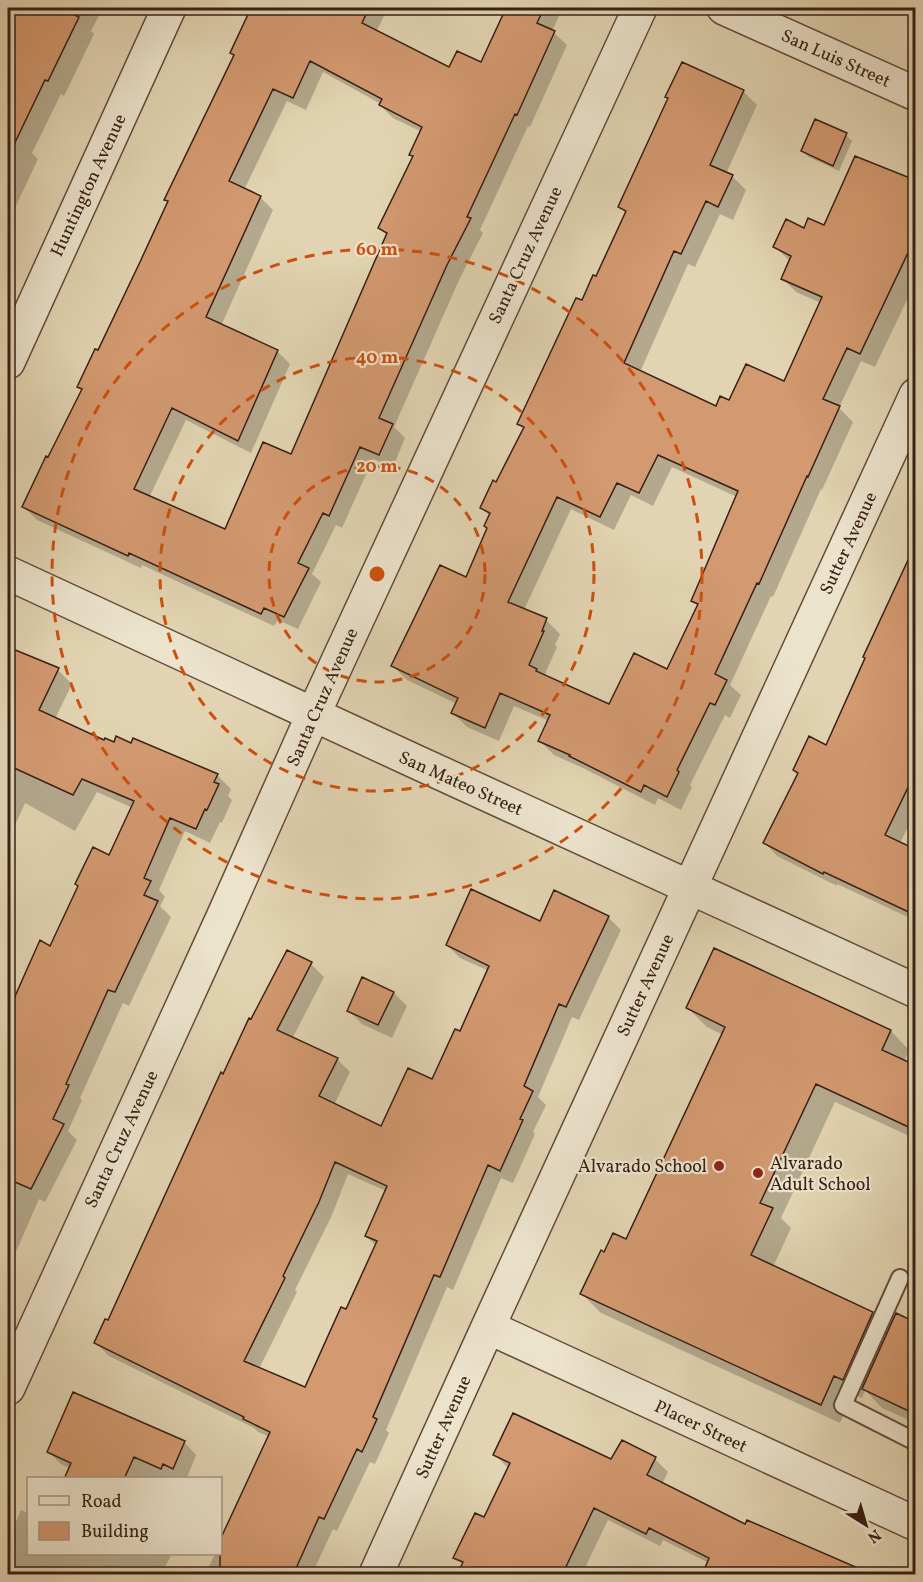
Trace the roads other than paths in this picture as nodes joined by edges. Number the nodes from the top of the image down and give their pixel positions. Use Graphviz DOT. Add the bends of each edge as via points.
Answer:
graph roads {
  1 [pos="169,8"];
  2 [pos="640,8"];
  3 [pos="724,8"];
  4 [pos="915,94"];
  5 [pos="8,362"];
  6 [pos="915,395"];
  7 [pos="8,573"];
  8 [pos="313,715"];
  9 [pos="690,887"];
  10 [pos="915,991"];
  11 [pos="900,1278"];
  12 [pos="488,1327"];
  13 [pos="8,1388"];
  14 [pos="915,1442"];
  15 [pos="915,1524"];
  16 [pos="376,1575"];
  1 -- 5 [label="street, Huntington Avenue"];
  2 -- 8 [label="street, Santa Cruz Avenue"];
  3 -- 4 [label="street, San Luis Street"];
  6 -- 9 [label="street, Sutter Avenue"];
  7 -- 8 [label="street, San Mateo Street"];
  8 -- 9 [label="street, San Mateo Street"];
  8 -- 13 [label="street, Santa Cruz Avenue"];
  9 -- 10 [label="street, San Mateo Street"];
  9 -- 12 [label="street, Sutter Avenue"];
  11 -- 14 [label="lane" via="843,1405"];
  12 -- 15 [label="street, Placer Street"];
  12 -- 16 [label="street, Sutter Avenue"];
}
